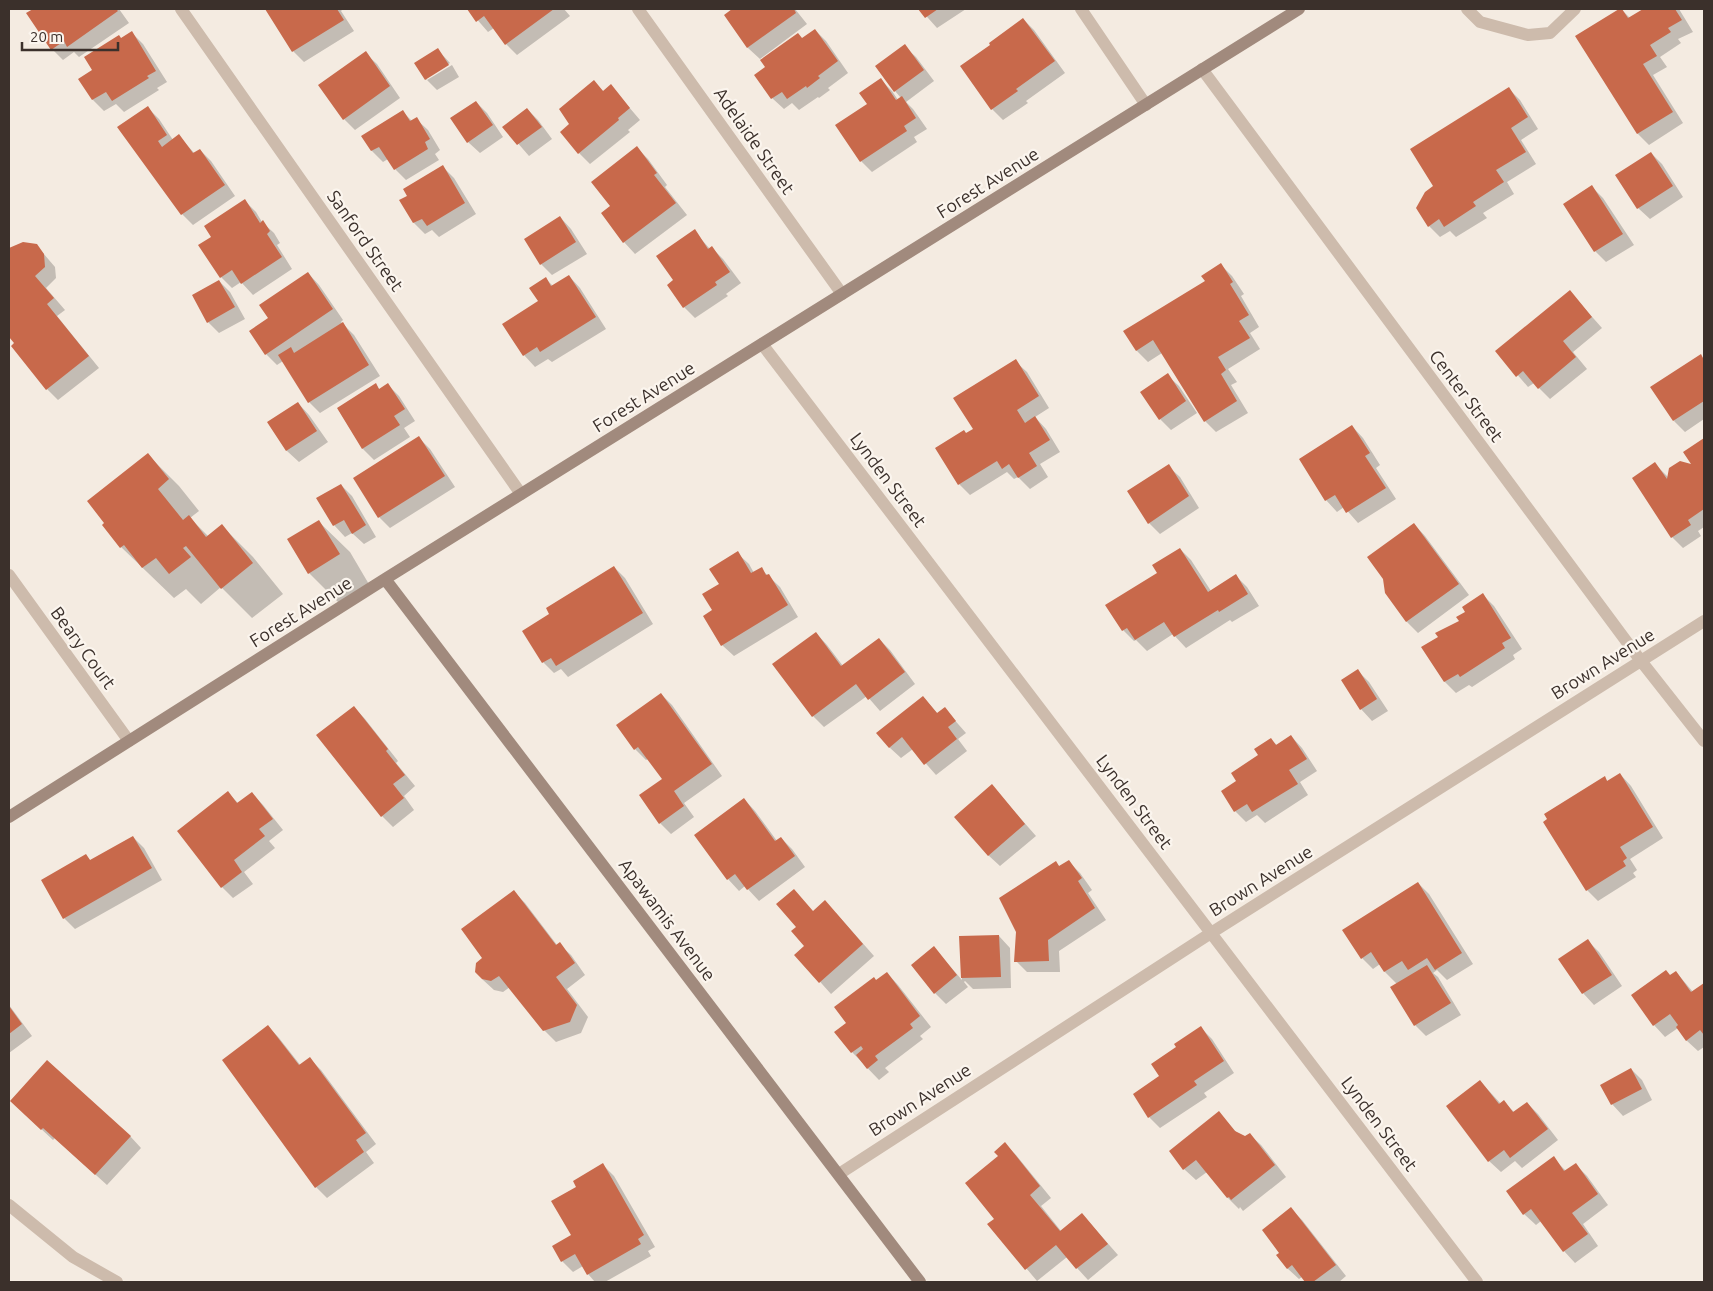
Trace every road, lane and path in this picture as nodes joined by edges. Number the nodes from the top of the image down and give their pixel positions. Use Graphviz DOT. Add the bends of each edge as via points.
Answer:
graph roads {
  1 [pos="181,9"];
  2 [pos="638,9"];
  3 [pos="1081,9"];
  4 [pos="1299,9"];
  5 [pos="1467,9"];
  6 [pos="1575,9"];
  7 [pos="1202,69"];
  8 [pos="1146,104"];
  9 [pos="842,294"];
  10 [pos="762,344"];
  11 [pos="521,494"];
  12 [pos="9,575"];
  13 [pos="385,580"];
  14 [pos="1704,621"];
  15 [pos="1641,661"];
  16 [pos="129,741"];
  17 [pos="1704,741"];
  18 [pos="9,817"];
  19 [pos="1211,933"];
  20 [pos="839,1174"];
  21 [pos="9,1205"];
  22 [pos="116,1282"];
  23 [pos="920,1282"];
  24 [pos="1478,1282"];
  1 -- 11 [label="street, Sanford Street"];
  2 -- 9 [label="street, Adelaide Street"];
  3 -- 8 [label="street"];
  4 -- 7 [label="street, Forest Avenue"];
  5 -- 6 [label="street" via="1480,22 1528,35 1550,33"];
  7 -- 8 [label="street, Forest Avenue"];
  7 -- 15 [label="street, Center Street"];
  8 -- 9 [label="street, Forest Avenue"];
  9 -- 10 [label="street, Forest Avenue"];
  10 -- 11 [label="street, Forest Avenue"];
  10 -- 19 [label="street, Lynden Street"];
  11 -- 13 [label="street, Forest Avenue"];
  12 -- 16 [label="street, Beary Court"];
  13 -- 16 [label="street, Forest Avenue"];
  13 -- 20 [label="street, Apawamis Avenue"];
  14 -- 15 [label="street, Brown Avenue"];
  15 -- 17 [label="street, Center Street"];
  15 -- 19 [label="street, Brown Avenue"];
  16 -- 18 [label="street, Forest Avenue"];
  19 -- 20 [label="street, Brown Avenue"];
  19 -- 24 [label="street, Lynden Street"];
  20 -- 23 [label="street, Apawamis Avenue"];
  21 -- 22 [label="street" via="72,1257"];
}
